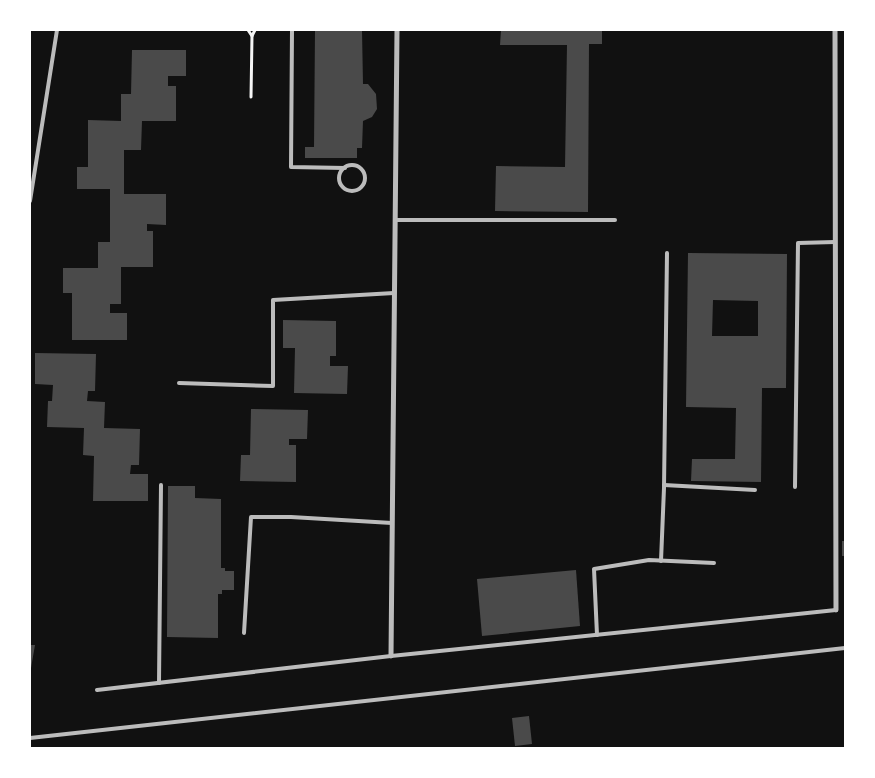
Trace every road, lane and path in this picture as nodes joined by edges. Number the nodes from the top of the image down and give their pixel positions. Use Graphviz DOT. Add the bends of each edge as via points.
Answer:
graph roads {
  1 [pos="57,30"];
  2 [pos="248,30"];
  3 [pos="255,30"];
  4 [pos="292,30"];
  5 [pos="397,30"];
  6 [pos="835,30"];
  7 [pos="252,36"];
  8 [pos="251,97"];
  9 [pos="345,168"];
  10 [pos="30,201"];
  11 [pos="395,220"];
  12 [pos="615,220"];
  13 [pos="835,242"];
  14 [pos="667,253"];
  15 [pos="394,293"];
  16 [pos="179,383"];
  17 [pos="161,485"];
  18 [pos="664,485"];
  19 [pos="795,487"];
  20 [pos="755,490"];
  21 [pos="392,523"];
  22 [pos="661,561"];
  23 [pos="714,563"];
  24 [pos="836,610"];
  25 [pos="244,633"];
  26 [pos="597,635"];
  27 [pos="845,648"];
  28 [pos="391,656"];
  29 [pos="159,683"];
  30 [pos="97,690"];
  31 [pos="30,738"];
  1 -- 10 [label="lane"];
  2 -- 7 [label="path"];
  3 -- 7 [label="path"];
  4 -- 9 [label="lane" via="291,167"];
  5 -- 11 [label="street"];
  6 -- 13 [label="street"];
  7 -- 8 [label="path"];
  9 -- 9 [label="lane" via="340,179 342,187 354,191 361,188 365,176 361,168"];
  11 -- 12 [label="lane"];
  11 -- 15 [label="street"];
  13 -- 19 [label="lane" via="798,243"];
  13 -- 24 [label="street"];
  14 -- 18 [label="lane"];
  15 -- 16 [label="lane" via="274,300 273,386"];
  15 -- 21 [label="street"];
  17 -- 29 [label="lane"];
  18 -- 20 [label="lane"];
  18 -- 22 [label="lane"];
  21 -- 25 [label="lane" via="251,517"];
  21 -- 28 [label="street"];
  22 -- 23 [label="lane"];
  22 -- 26 [label="lane" via="594,569"];
  24 -- 26 [label="lane"];
  26 -- 28 [label="lane"];
  27 -- 31 [label="lane"];
  28 -- 29 [label="lane"];
  29 -- 30 [label="lane"];
}
